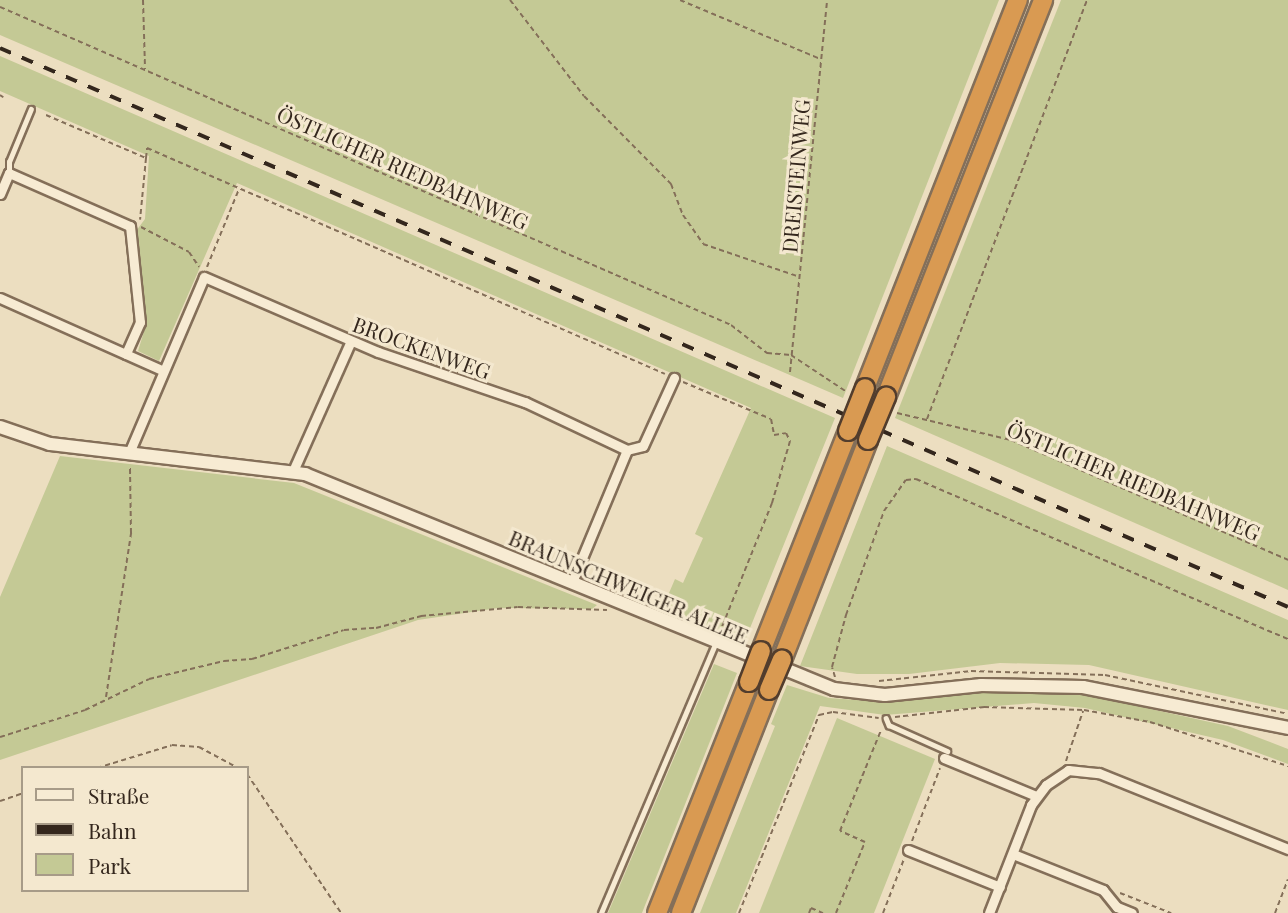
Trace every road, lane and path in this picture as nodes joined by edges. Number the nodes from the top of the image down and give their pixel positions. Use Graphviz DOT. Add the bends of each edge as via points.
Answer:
graph roads {
  1 [pos="144,0"];
  2 [pos="510,0"];
  3 [pos="680,0"];
  4 [pos="827,0"];
  5 [pos="1018,0"];
  6 [pos="1043,0"];
  7 [pos="1087,0"];
  8 [pos="0,7"];
  9 [pos="819,59"];
  10 [pos="145,70"];
  11 [pos="31,109"];
  12 [pos="46,115"];
  13 [pos="146,158"];
  14 [pos="9,173"];
  15 [pos="239,189"];
  16 [pos="0,194"];
  17 [pos="130,226"];
  18 [pos="800,277"];
  19 [pos="0,298"];
  20 [pos="351,341"];
  21 [pos="127,354"];
  22 [pos="791,355"];
  23 [pos="162,370"];
  24 [pos="790,372"];
  25 [pos="674,378"];
  26 [pos="0,427"];
  27 [pos="627,450"];
  28 [pos="129,453"];
  29 [pos="293,471"];
  30 [pos="1288,560"];
  31 [pos="572,582"];
  32 [pos="609,610"];
  33 [pos="717,639"];
  34 [pos="1288,639"];
  35 [pos="835,679"];
  36 [pos="105,698"];
  37 [pos="834,704"];
  38 [pos="1084,710"];
  39 [pos="832,712"];
  40 [pos="886,718"];
  41 [pos="1253,723"];
  42 [pos="1288,728"];
  43 [pos="0,737"];
  44 [pos="1288,738"];
  45 [pos="946,754"];
  46 [pos="104,766"];
  47 [pos="234,766"];
  48 [pos="1288,766"];
  49 [pos="1068,770"];
  50 [pos="248,775"];
  51 [pos="21,794"];
  52 [pos="1036,796"];
  53 [pos="0,801"];
  54 [pos="1288,849"];
  55 [pos="908,850"];
  56 [pos="1013,853"];
  57 [pos="1288,879"];
  58 [pos="1000,887"];
  59 [pos="1103,890"];
  60 [pos="341,913"];
  61 [pos="601,913"];
  62 [pos="657,913"];
  63 [pos="681,913"];
  64 [pos="739,913"];
  65 [pos="809,913"];
  66 [pos="823,913"];
  67 [pos="836,913"];
  68 [pos="883,913"];
  69 [pos="989,913"];
  70 [pos="1132,913"];
  71 [pos="1171,913"];
  72 [pos="1275,913"];
  1 -- 10 [label="path"];
  2 -- 18 [label="path" via="584,96 671,184 703,244"];
  3 -- 9 [label="path"];
  4 -- 9 [label="path, DREISTEINWEG"];
  5 -- 62 [label="highway, bridge"];
  6 -- 63 [label="highway, bridge"];
  7 -- 30 [label="path, ÖSTLICHER RIEDBAHNWEG" via="926,420 1011,440"];
  8 -- 10 [label="path, ÖSTLICHER RIEDBAHNWEG"];
  9 -- 18 [label="path, DREISTEINWEG"];
  10 -- 22 [label="path, ÖSTLICHER RIEDBAHNWEG" via="731,325 767,353"];
  11 -- 14 [label="lane" via="9,162"];
  12 -- 13 [label="path"];
  13 -- 15 [label="path" via="147,148"];
  13 -- 17 [label="path" via="143,218"];
  14 -- 16 [label="street"];
  14 -- 17 [label="street"];
  15 -- 17 [label="path" via="204,275 189,253 139,226"];
  15 -- 25 [label="path"];
  17 -- 21 [label="street" via="140,322"];
  18 -- 22 [label="path, DREISTEINWEG"];
  19 -- 21 [label="street"];
  20 -- 23 [label="street, BROCKENWEG" via="204,277"];
  20 -- 27 [label="street, BROCKENWEG" via="525,402"];
  20 -- 29 [label="street"];
  21 -- 23 [label="street"];
  22 -- 24 [label="path, DREISTEINWEG"];
  23 -- 28 [label="street"];
  25 -- 27 [label="street" via="643,446"];
  25 -- 33 [label="path" via="771,419 774,435 786,433 789,452 772,503"];
  26 -- 28 [label="street, BRAUNSCHWEIGER ALLEE" via="50,444"];
  27 -- 31 [label="street"];
  28 -- 29 [label="street, BRAUNSCHWEIGER ALLEE"];
  28 -- 36 [label="path" via="131,533"];
  29 -- 31 [label="street, BRAUNSCHWEIGER ALLEE"];
  31 -- 33 [label="street, BRAUNSCHWEIGER ALLEE"];
  32 -- 36 [label="path" via="518,607 421,616 376,628 344,630 252,659 157,677"];
  33 -- 41 [label="street, BRAUNSCHWEIGER ALLEE" via="810,682 859,693 1040,684 1157,700"];
  33 -- 61 [label="lane"];
  34 -- 35 [label="path" via="916,479 906,480 884,511 846,615 832,667"];
  36 -- 43 [label="path" via="85,710"];
  37 -- 39 [label="path"];
  38 -- 40 [label="path" via="984,707"];
  38 -- 48 [label="path" via="1150,722"];
  38 -- 49 [label="path" via="1065,755"];
  39 -- 40 [label="path"];
  39 -- 64 [label="path" via="819,715"];
  40 -- 45 [label="lane" via="889,725"];
  40 -- 67 [label="path" via="841,831 865,842"];
  41 -- 42 [label="street, BRAUNSCHWEIGER ALLEE"];
  41 -- 44 [label="street, BRAUNSCHWEIGER ALLEE"];
  45 -- 52 [label="street"];
  45 -- 55 [label="path"];
  46 -- 47 [label="path" via="172,745 199,747"];
  49 -- 52 [label="street"];
  49 -- 54 [label="street" via="1079,768"];
  50 -- 60 [label="path"];
  51 -- 53 [label="path"];
  52 -- 56 [label="street"];
  55 -- 58 [label="street"];
  55 -- 68 [label="path"];
  56 -- 58 [label="street"];
  56 -- 59 [label="street"];
  57 -- 72 [label="path"];
  58 -- 69 [label="street"];
  59 -- 70 [label="street" via="1118,907"];
  59 -- 71 [label="path"];
  65 -- 66 [label="path" via="811,908"];
}
